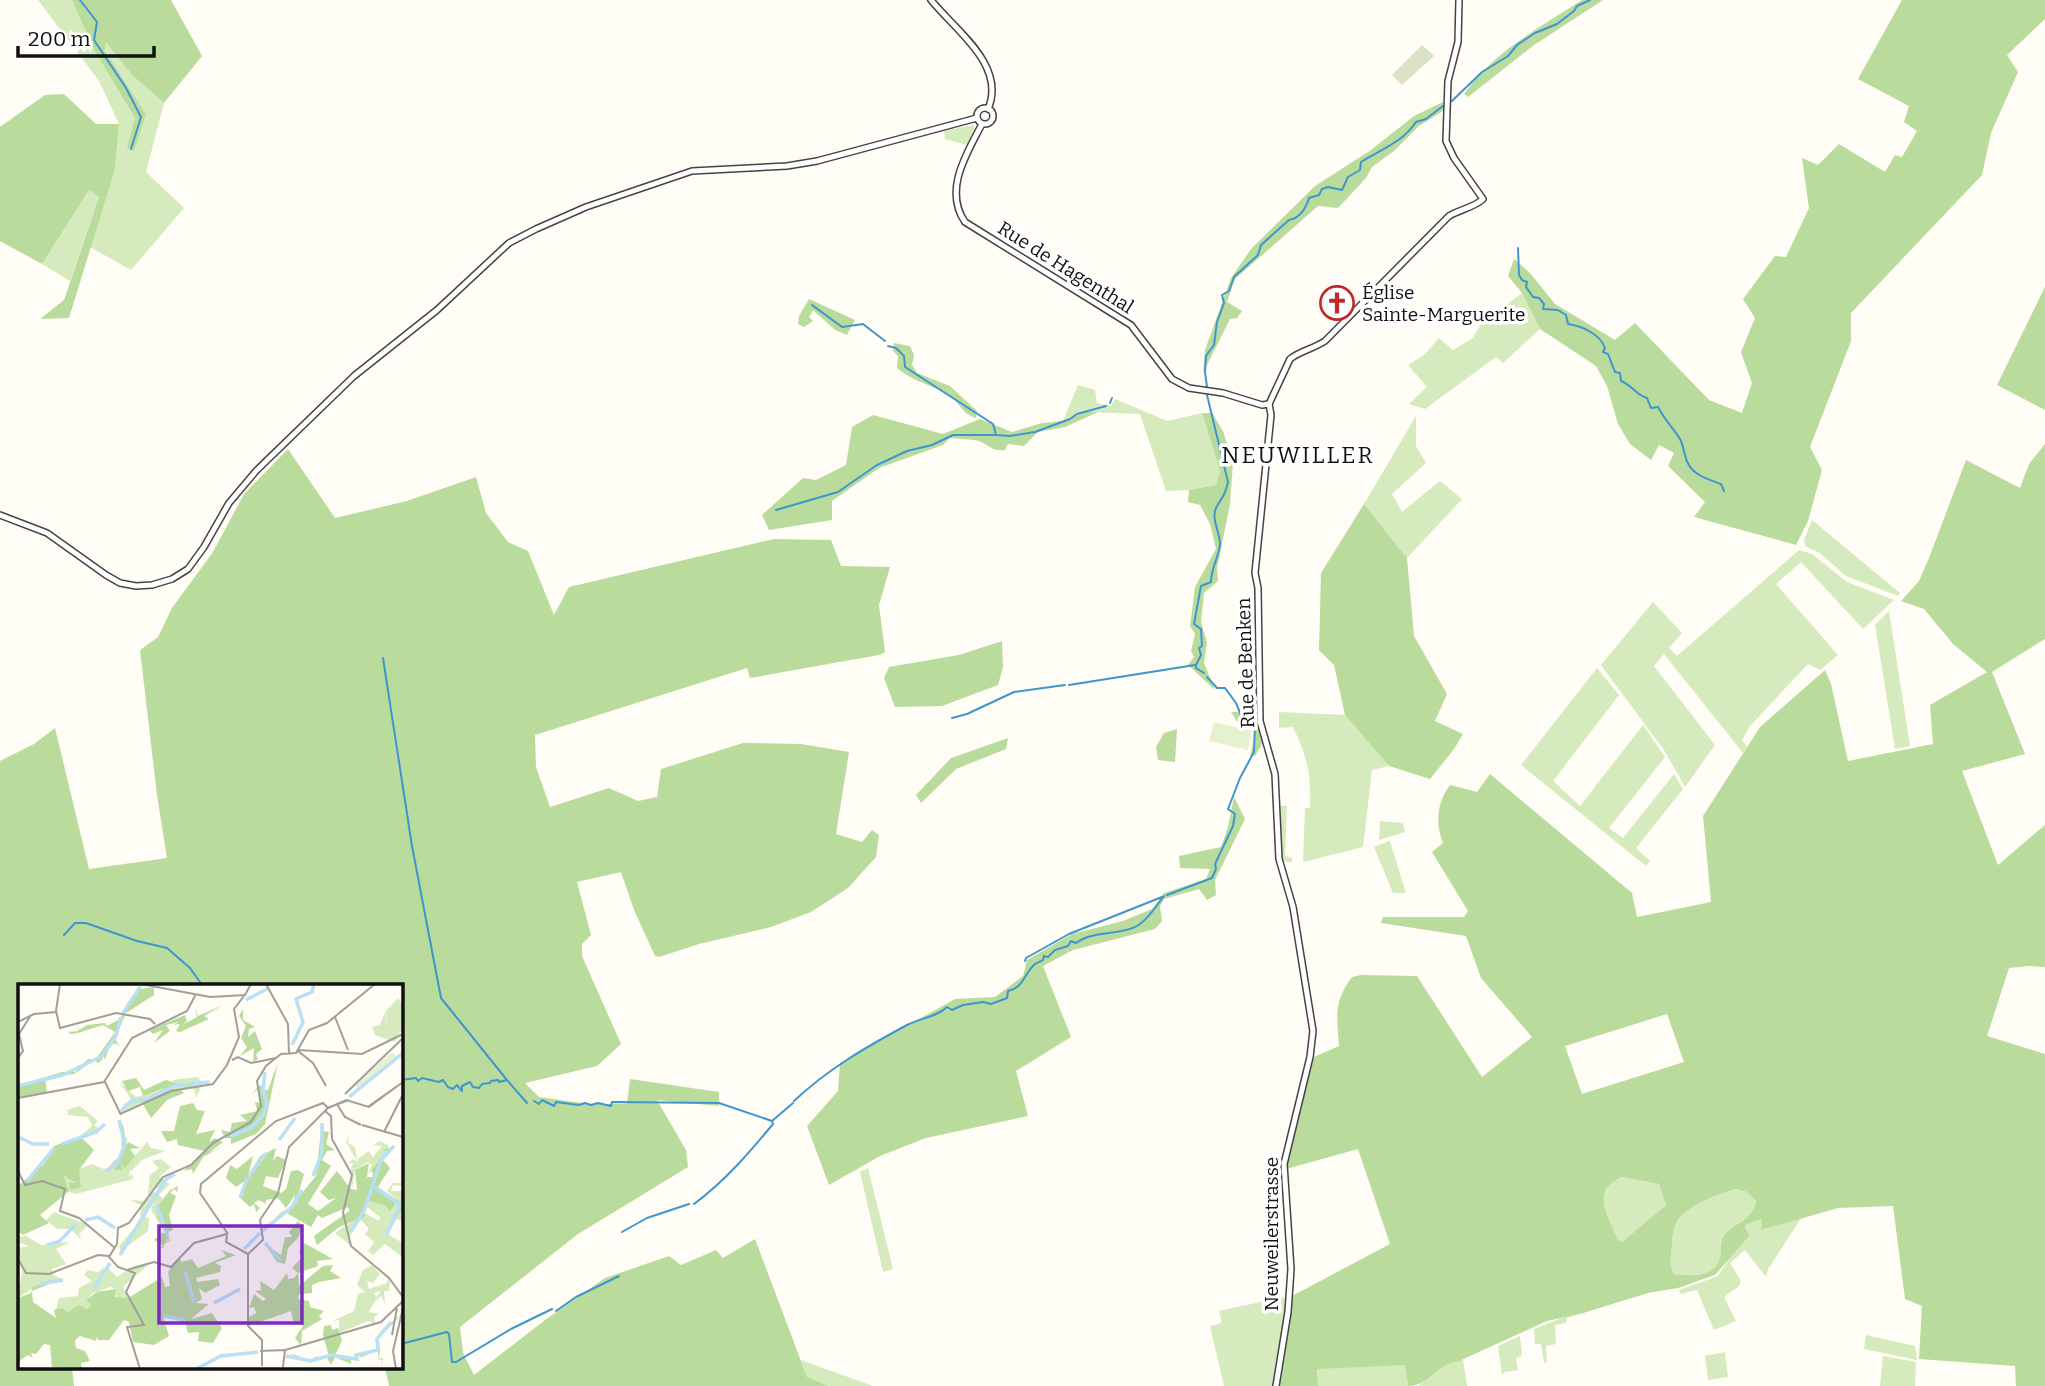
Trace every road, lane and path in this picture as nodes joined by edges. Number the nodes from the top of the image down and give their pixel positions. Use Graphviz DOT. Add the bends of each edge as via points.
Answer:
graph roads {
  1 [pos="931,0"];
  2 [pos="1459,0"];
  3 [pos="988,108"];
  4 [pos="977,118"];
  5 [pos="982,124"];
  6 [pos="1269,404"];
  7 [pos="0,515"];
  8 [pos="1295,917"];
  9 [pos="1276,1386"];
  1 -- 3 [label="street" via="982,60 991,83"];
  2 -- 6 [label="street" via="1459,37 1448,81 1446,142 1481,194 1481,202 1449,216 1325,341 1290,359"];
  3 -- 4 [label="street" via="979,111"];
  3 -- 5 [label="street" via="993,119"];
  4 -- 5 [label="street"];
  4 -- 7 [label="street" via="817,161 692,171 586,207 509,243 437,310 354,376 256,471 229,503 188,569 172,579 152,586 120,583 47,533"];
  5 -- 6 [label="street, Rue de Hagenthal" via="958,178 959,208 965,222 1131,325 1179,384"];
  6 -- 8 [label="street, Rue de Benken" via="1255,571 1260,719 1275,774 1279,859"];
  8 -- 9 [label="street, Neuweilerstrasse" via="1312,1037 1284,1164 1291,1269"];
}
